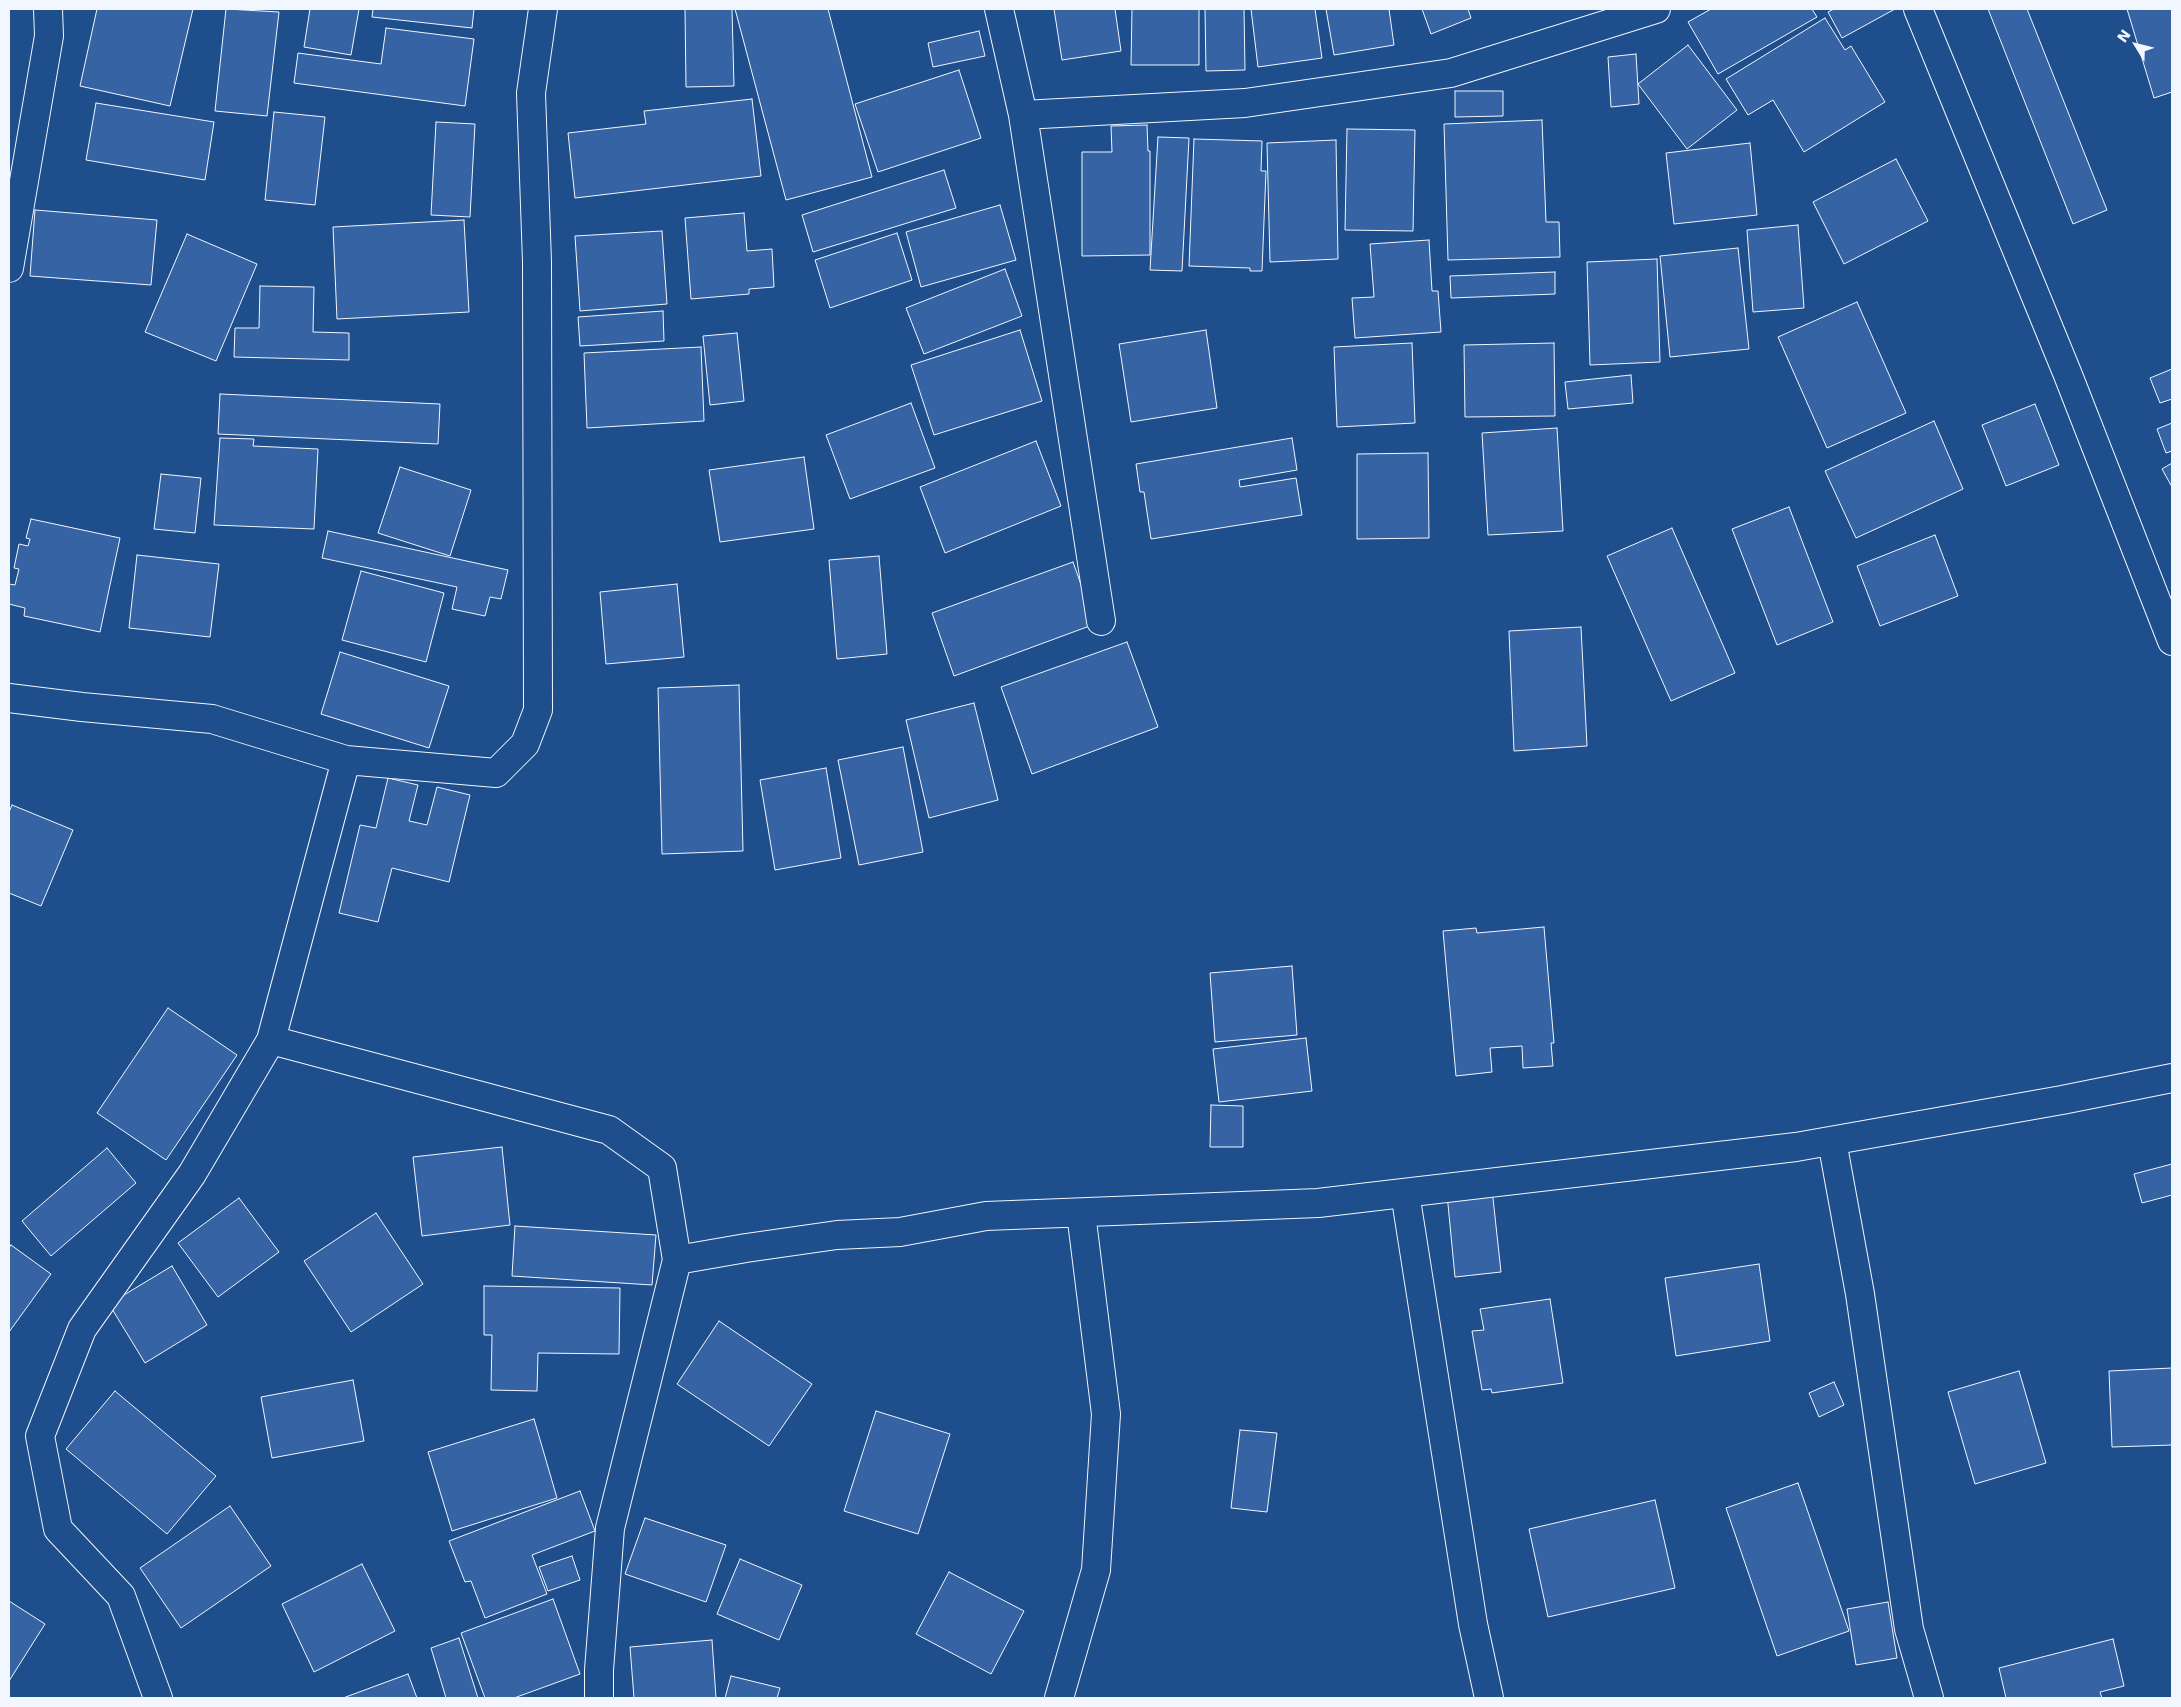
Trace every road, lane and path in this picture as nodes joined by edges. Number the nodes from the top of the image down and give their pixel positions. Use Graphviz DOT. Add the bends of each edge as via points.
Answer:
graph roads {
  1 [pos="48,9"];
  2 [pos="543,9"];
  3 [pos="999,9"];
  4 [pos="1656,9"];
  5 [pos="1918,9"];
  6 [pos="1023,115"];
  7 [pos="9,268"];
  8 [pos="1102,620"];
  9 [pos="2172,641"];
  10 [pos="9,698"];
  11 [pos="346,760"];
  12 [pos="271,1040"];
  13 [pos="2172,1078"];
  14 [pos="1832,1141"];
  15 [pos="1405,1193"];
  16 [pos="1081,1213"];
  17 [pos="677,1260"];
  18 [pos="158,1698"];
  19 [pos="599,1698"];
  20 [pos="1059,1698"];
  21 [pos="1489,1698"];
  22 [pos="1929,1698"];
  1 -- 7 [label="street" via="49,36"];
  2 -- 11 [label="street" via="531,93 537,262 538,710 525,744 496,773"];
  3 -- 6 [label="street"];
  4 -- 6 [label="street" via="1451,73 1245,103"];
  5 -- 9 [label="street" via="2068,375"];
  6 -- 8 [label="street"];
  10 -- 11 [label="street" via="212,719"];
  11 -- 12 [label="street"];
  12 -- 17 [label="street" via="609,1130 662,1168"];
  12 -- 18 [label="street" via="192,1174 82,1329 40,1436 58,1529 121,1596"];
  13 -- 14 [label="street"];
  14 -- 15 [label="street"];
  14 -- 22 [label="street" via="1860,1294 1909,1629"];
  15 -- 16 [label="street" via="1318,1203"];
  15 -- 21 [label="street" via="1472,1614"];
  16 -- 17 [label="street" via="986,1216 900,1232 837,1235"];
  16 -- 20 [label="street" via="1106,1414 1096,1570"];
  17 -- 19 [label="street" via="610,1528"];
}
